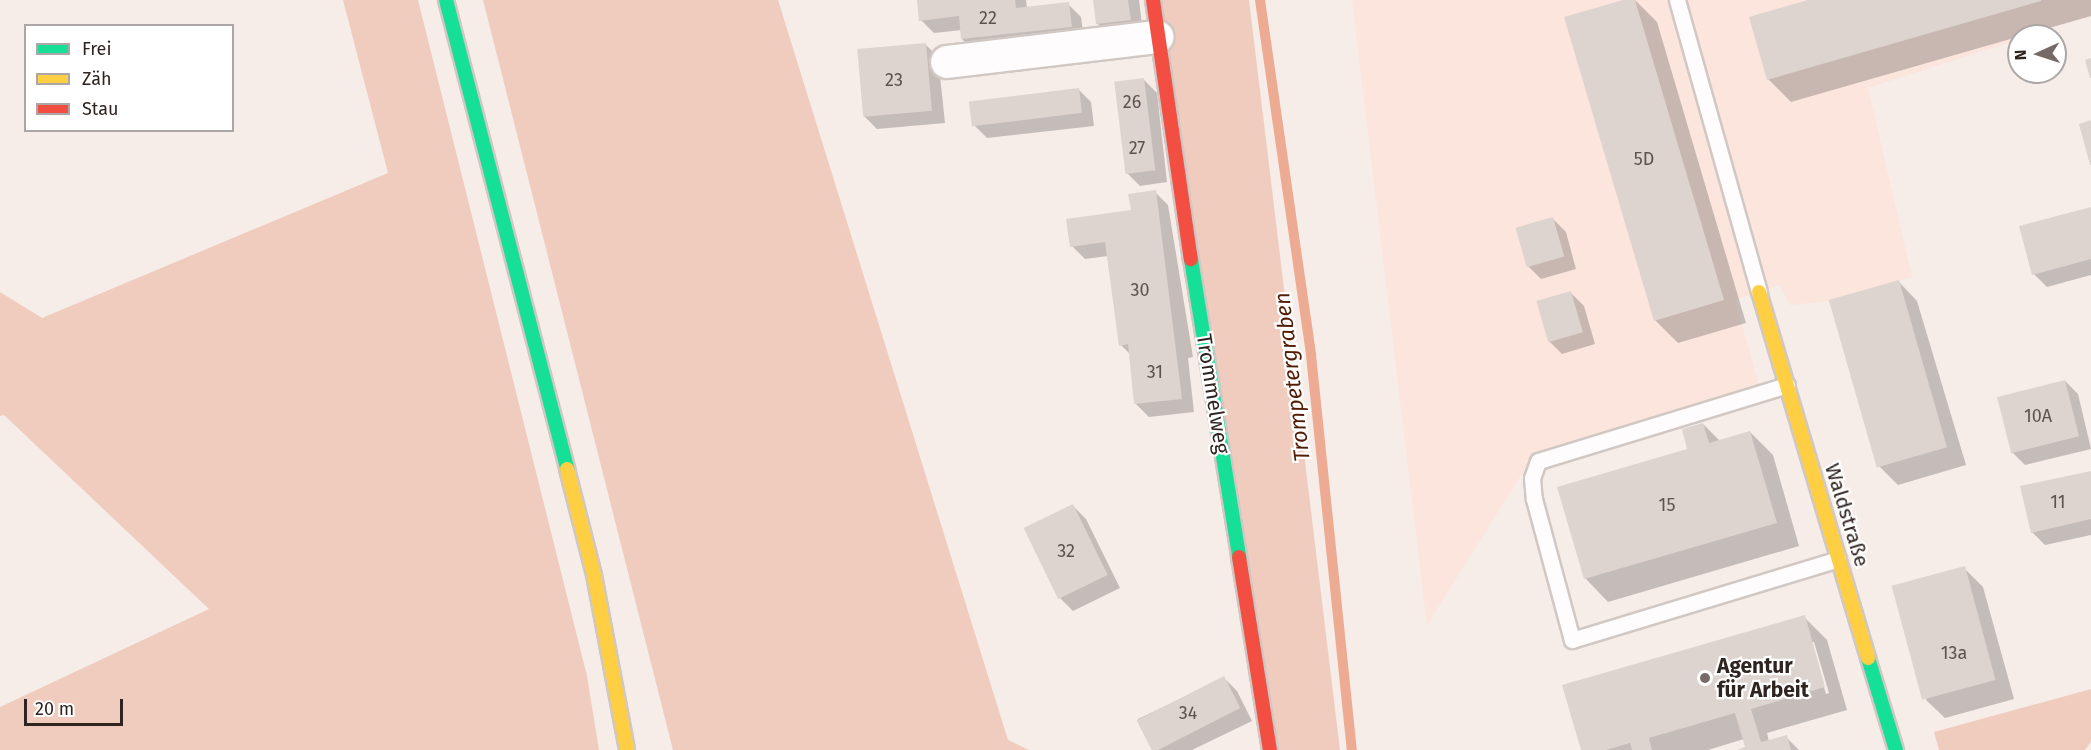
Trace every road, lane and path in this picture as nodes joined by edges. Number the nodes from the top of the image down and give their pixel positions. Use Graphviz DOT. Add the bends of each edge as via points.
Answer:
graph roads {
  1 [pos="446,0"];
  2 [pos="1153,0"];
  3 [pos="1677,0"];
  4 [pos="1158,37"];
  5 [pos="947,62"];
  6 [pos="1759,292"];
  7 [pos="1787,385"];
  8 [pos="1838,559"];
  9 [pos="627,750"];
  10 [pos="1270,750"];
  11 [pos="1896,750"];
  1 -- 9 [label="street" via="594,575"];
  2 -- 4 [label="street, Trommelweg"];
  3 -- 6 [label="lane"];
  4 -- 5 [label="street"];
  4 -- 10 [label="street, Trommelweg"];
  6 -- 7 [label="street, Waldstraße"];
  7 -- 8 [label="street, Waldstraße"];
  7 -- 8 [label="lane" via="1538,461 1532,478 1534,499 1572,640"];
  8 -- 11 [label="street, Waldstraße"];
}
